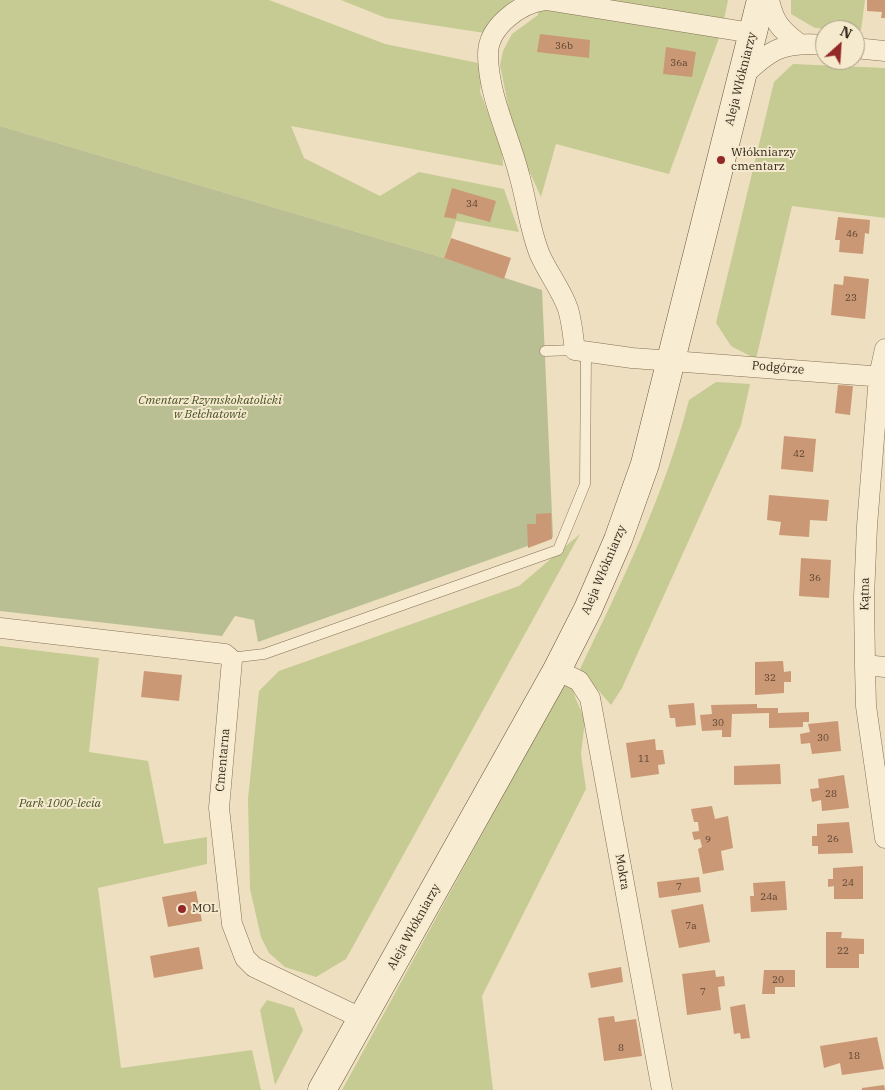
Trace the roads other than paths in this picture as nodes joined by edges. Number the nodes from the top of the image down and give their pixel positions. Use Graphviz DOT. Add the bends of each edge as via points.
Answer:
graph roads {
  1 [pos="542,0"];
  2 [pos="761,0"];
  3 [pos="768,0"];
  4 [pos="752,33"];
  5 [pos="798,43"];
  6 [pos="815,44"];
  7 [pos="865,49"];
  8 [pos="885,51"];
  9 [pos="740,79"];
  10 [pos="885,349"];
  11 [pos="545,351"];
  12 [pos="580,351"];
  13 [pos="671,359"];
  14 [pos="882,377"];
  15 [pos="0,628"];
  16 [pos="232,660"];
  17 [pos="865,665"];
  18 [pos="885,667"];
  19 [pos="557,670"];
  20 [pos="885,838"];
  21 [pos="363,1019"];
  22 [pos="322,1090"];
  23 [pos="662,1090"];
  1 -- 4 [label="street"];
  1 -- 12 [label="street" via="520,9 502,24 494,33 488,52 496,101 520,177 534,240 568,308"];
  2 -- 4 [label="main road, Aleja Włókniarzy"];
  3 -- 5 [label="street" via="772,17"];
  4 -- 9 [label="main road, Aleja Włókniarzy"];
  5 -- 6 [label="street"];
  5 -- 9 [label="street" via="762,57"];
  7 -- 8 [label="street"];
  9 -- 13 [label="main road, Aleja Włókniarzy"];
  10 -- 14 [label="street, Kątna"];
  11 -- 12 [label="lane"];
  12 -- 13 [label="street, Podgórze"];
  12 -- 16 [label="lane" via="585,484 558,550 264,654 238,656"];
  13 -- 14 [label="street, Podgórze"];
  13 -- 19 [label="main road, Aleja Włókniarzy" via="644,464 618,540"];
  14 -- 17 [label="street, Kątna" via="867,535"];
  15 -- 16 [label="street" via="225,654"];
  16 -- 21 [label="street, Cmentarna" via="219,808 232,924 245,958 254,967"];
  17 -- 18 [label="street"];
  17 -- 20 [label="street, Kątna" via="866,706"];
  19 -- 21 [label="main road, Aleja Włókniarzy"];
  19 -- 23 [label="street, Mokra" via="579,681 590,698"];
  21 -- 22 [label="main road, Aleja Włókniarzy"];
}
